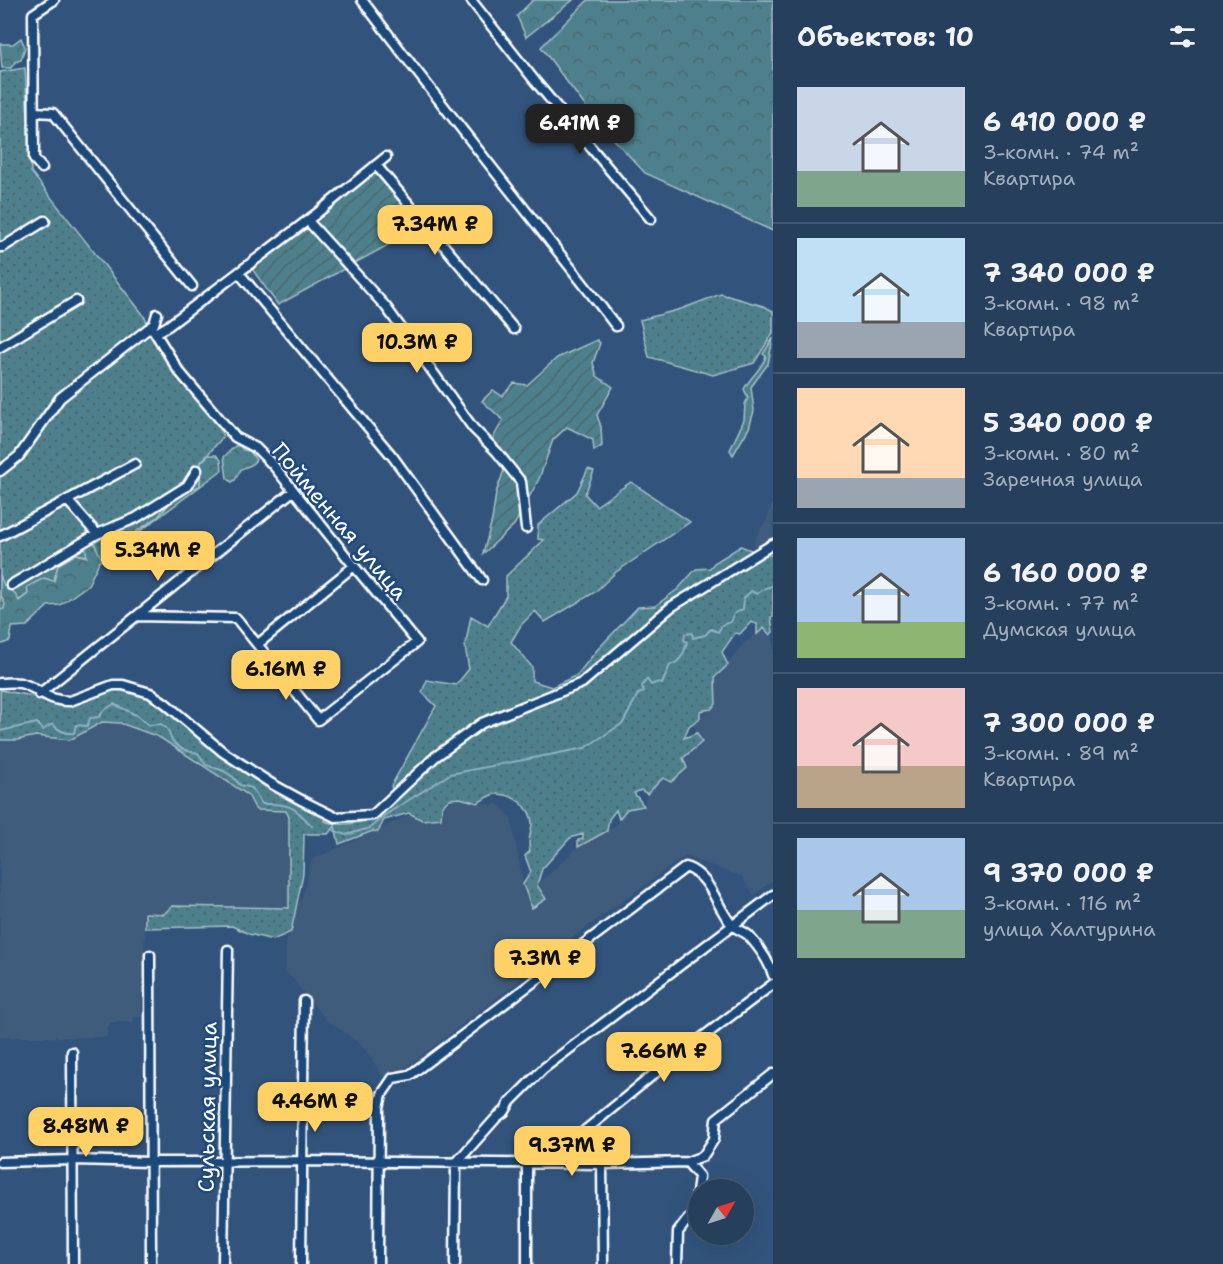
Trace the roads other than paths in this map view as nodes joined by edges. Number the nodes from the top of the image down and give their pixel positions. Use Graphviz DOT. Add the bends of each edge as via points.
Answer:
graph roads {
  1 [pos="54,0"];
  2 [pos="362,0"];
  3 [pos="471,0"];
  4 [pos="34,112"];
  5 [pos="386,157"];
  6 [pos="376,165"];
  7 [pos="42,168"];
  8 [pos="651,219"];
  9 [pos="45,221"];
  10 [pos="308,221"];
  11 [pos="0,247"];
  12 [pos="239,273"];
  13 [pos="192,286"];
  14 [pos="76,301"];
  15 [pos="157,314"];
  16 [pos="616,326"];
  17 [pos="514,329"];
  18 [pos="153,330"];
  19 [pos="0,347"];
  20 [pos="135,465"];
  21 [pos="197,470"];
  22 [pos="0,471"];
  23 [pos="293,491"];
  24 [pos="68,500"];
  25 [pos="526,528"];
  26 [pos="97,534"];
  27 [pos="0,536"];
  28 [pos="773,544"];
  29 [pos="354,566"];
  30 [pos="482,580"];
  31 [pos="11,585"];
  32 [pos="137,616"];
  33 [pos="258,644"];
  34 [pos="0,683"];
  35 [pos="39,694"];
  36 [pos="773,895"];
  37 [pos="733,926"];
  38 [pos="228,950"];
  39 [pos="150,955"];
  40 [pos="773,975"];
  41 [pos="773,984"];
  42 [pos="304,1001"];
  43 [pos="72,1052"];
  44 [pos="773,1074"];
  45 [pos="703,1156"];
  46 [pos="73,1160"];
  47 [pos="302,1161"];
  48 [pos="0,1162"];
  49 [pos="151,1162"];
  50 [pos="224,1162"];
  51 [pos="380,1162"];
  52 [pos="687,1162"];
  53 [pos="456,1163"];
  54 [pos="527,1163"];
  55 [pos="541,1163"];
  56 [pos="602,1164"];
  57 [pos="699,1176"];
  58 [pos="73,1264"];
  59 [pos="151,1264"];
  60 [pos="223,1264"];
  61 [pos="301,1264"];
  62 [pos="378,1264"];
  63 [pos="454,1264"];
  64 [pos="527,1264"];
  65 [pos="603,1264"];
  66 [pos="677,1264"];
  1 -- 4 [label="street" via="33,14"];
  2 -- 16 [label="street"];
  3 -- 8 [label="street"];
  4 -- 7 [label="street" via="34,159"];
  4 -- 13 [label="street" via="53,113"];
  5 -- 6 [label="street"];
  6 -- 10 [label="street"];
  6 -- 17 [label="street"];
  9 -- 11 [label="street"];
  10 -- 12 [label="street"];
  10 -- 25 [label="street" via="386,307 473,428 522,482"];
  12 -- 18 [label="street"];
  12 -- 30 [label="street" via="393,457"];
  14 -- 19 [label="street"];
  15 -- 18 [label="street"];
  18 -- 22 [label="street" via="60,398 19,456"];
  18 -- 23 [label="street, Пойменная улица" via="178,370 235,437 256,448"];
  20 -- 24 [label="street"];
  21 -- 26 [label="street" via="187,486 136,518"];
  23 -- 29 [label="street, Пойменная улица"];
  23 -- 32 [label="street"];
  24 -- 26 [label="street"];
  24 -- 27 [label="street"];
  26 -- 31 [label="street"];
  28 -- 35 [label="street" via="671,607 582,683 482,723 435,757 373,815 335,817 303,801 223,752 165,703 142,690 113,685 70,701"];
  29 -- 33 [label="street"];
  29 -- 33 [label="street, Пойменная улица" via="417,642 318,720"];
  32 -- 33 [label="street" via="236,618"];
  32 -- 35 [label="street"];
  34 -- 35 [label="street" via="21,683"];
  36 -- 37 [label="street"];
  37 -- 40 [label="street" via="747,934"];
  37 -- 51 [label="street" via="707,882 697,871 686,867 410,1076 393,1078 382,1094 379,1108"];
  37 -- 53 [label="street" via="544,1068"];
  38 -- 50 [label="street, Сульская улица"];
  39 -- 49 [label="street"];
  41 -- 55 [label="street"];
  42 -- 47 [label="street"];
  43 -- 46 [label="street"];
  44 -- 45 [label="street" via="716,1119 714,1139"];
  45 -- 52 [label="street"];
  45 -- 57 [label="street"];
  46 -- 48 [label="street"];
  46 -- 49 [label="street"];
  46 -- 58 [label="street"];
  47 -- 50 [label="street"];
  47 -- 51 [label="street"];
  47 -- 61 [label="street"];
  49 -- 50 [label="street"];
  49 -- 59 [label="street"];
  50 -- 60 [label="street, Сульская улица"];
  51 -- 53 [label="street"];
  51 -- 62 [label="street"];
  52 -- 56 [label="street"];
  52 -- 57 [label="street"];
  53 -- 54 [label="street"];
  53 -- 63 [label="street"];
  54 -- 55 [label="street"];
  54 -- 64 [label="street"];
  55 -- 56 [label="street"];
  56 -- 65 [label="street"];
  57 -- 66 [label="street" via="695,1210 678,1232"];
}
